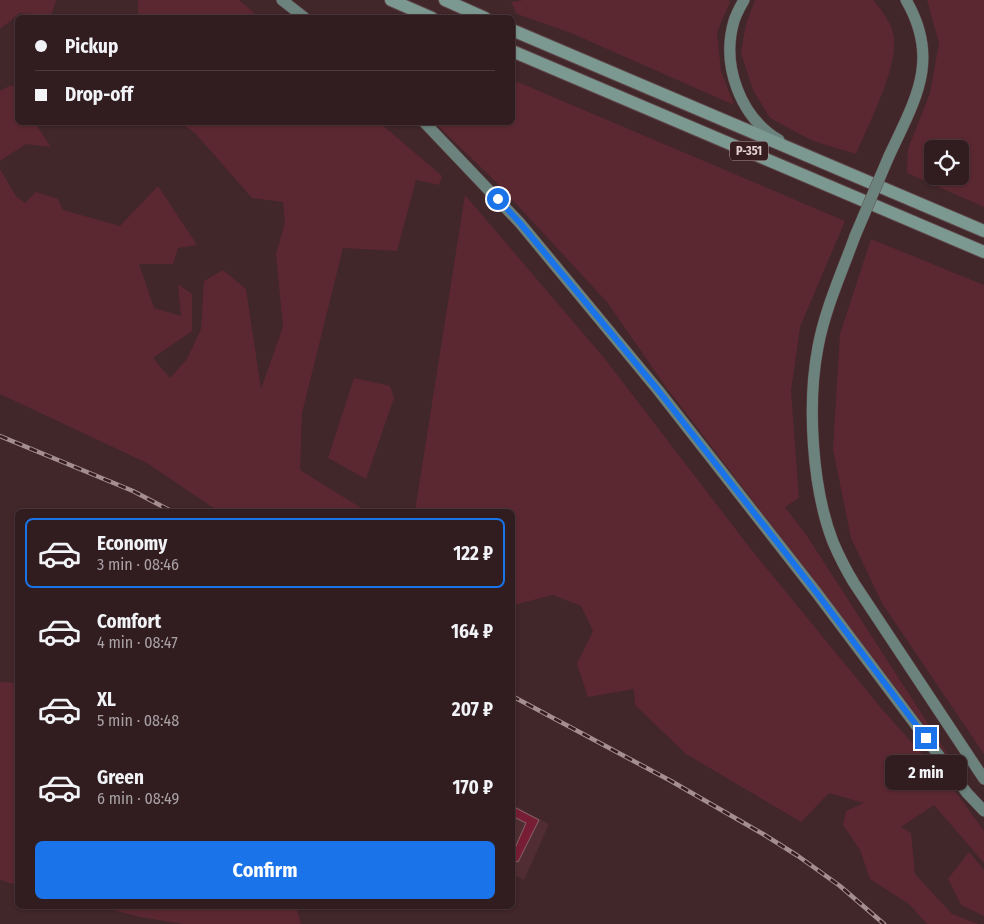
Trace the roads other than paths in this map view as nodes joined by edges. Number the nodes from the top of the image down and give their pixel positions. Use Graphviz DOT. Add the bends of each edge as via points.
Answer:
graph roads {
  1 [pos="282,0"];
  2 [pos="391,0"];
  3 [pos="445,0"];
  4 [pos="744,0"];
  5 [pos="906,0"];
  6 [pos="300,15"];
  7 [pos="425,15"];
  8 [pos="478,15"];
  9 [pos="515,31"];
  10 [pos="515,52"];
  11 [pos="427,125"];
  12 [pos="804,154"];
  13 [pos="984,231"];
  14 [pos="984,252"];
  15 [pos="984,779"];
  16 [pos="984,812"];
  1 -- 6 [label="main road"];
  2 -- 7 [label="main road"];
  3 -- 8 [label="main road"];
  4 -- 12 [label="main road" via="732,33 731,62 737,89 758,125"];
  5 -- 15 [label="main road, bridge" via="915,16 923,47 922,78 856,236 825,321 814,371 815,453 827,525 842,563"];
  9 -- 12 [label="main road, Р-351"];
  10 -- 14 [label="main road, Р-351"];
  11 -- 16 [label="main road" via="520,223 658,390"];
  12 -- 13 [label="main road, Р-351"];
}
